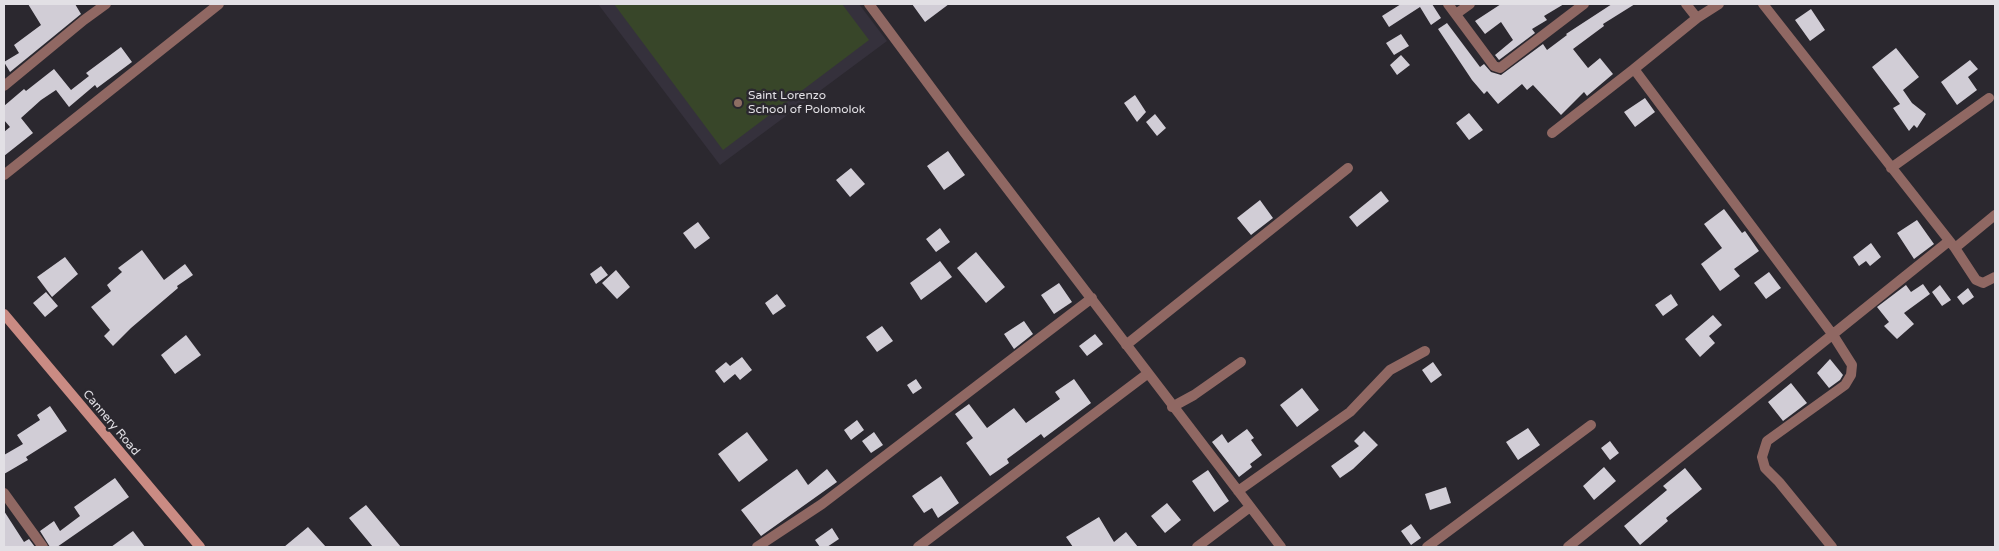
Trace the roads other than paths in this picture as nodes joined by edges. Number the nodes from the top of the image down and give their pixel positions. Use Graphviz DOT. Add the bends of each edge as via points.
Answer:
graph roads {
  1 [pos="106,4"];
  2 [pos="219,4"];
  3 [pos="869,4"];
  4 [pos="1448,4"];
  5 [pos="1470,4"];
  6 [pos="1584,4"];
  7 [pos="1686,4"];
  8 [pos="1719,4"];
  9 [pos="1763,4"];
  10 [pos="1456,14"];
  11 [pos="1697,18"];
  12 [pos="1634,69"];
  13 [pos="4,86"];
  14 [pos="1989,98"];
  15 [pos="1552,133"];
  16 [pos="1348,168"];
  17 [pos="1891,168"];
  18 [pos="4,175"];
  19 [pos="1995,216"];
  20 [pos="1952,245"];
  21 [pos="1995,277"];
  22 [pos="1092,298"];
  23 [pos="4,314"];
  24 [pos="1833,334"];
  25 [pos="1126,345"];
  26 [pos="1425,351"];
  27 [pos="1241,362"];
  28 [pos="1147,374"];
  29 [pos="1172,406"];
  30 [pos="1592,425"];
  31 [pos="1238,491"];
  32 [pos="4,493"];
  33 [pos="1250,507"];
  34 [pos="43,547"];
  35 [pos="200,547"];
  36 [pos="757,547"];
  37 [pos="918,547"];
  38 [pos="1197,547"];
  39 [pos="1281,547"];
  40 [pos="1427,547"];
  41 [pos="1568,547"];
  42 [pos="1832,547"];
  1 -- 13 [label="street"];
  2 -- 18 [label="street"];
  3 -- 22 [label="street"];
  4 -- 10 [label="street"];
  5 -- 10 [label="street"];
  6 -- 10 [label="street" via="1500,68 1494,66"];
  7 -- 11 [label="street"];
  8 -- 11 [label="street"];
  9 -- 17 [label="street"];
  11 -- 12 [label="street"];
  12 -- 15 [label="street"];
  12 -- 24 [label="street"];
  14 -- 17 [label="street"];
  16 -- 25 [label="street"];
  17 -- 20 [label="street"];
  19 -- 20 [label="street"];
  20 -- 21 [label="street" via="1976,280 1984,283"];
  20 -- 24 [label="street"];
  22 -- 25 [label="street"];
  22 -- 36 [label="street" via="822,504"];
  23 -- 35 [label="main road, Cannery Road"];
  24 -- 41 [label="street"];
  24 -- 42 [label="street" via="1852,365 1851,375 1845,385 1767,441 1762,457 1765,468"];
  25 -- 28 [label="street"];
  26 -- 31 [label="street" via="1390,370 1350,412"];
  27 -- 29 [label="street" via="1194,395"];
  28 -- 29 [label="street"];
  28 -- 37 [label="street"];
  29 -- 31 [label="street"];
  30 -- 40 [label="street"];
  31 -- 33 [label="street"];
  32 -- 34 [label="street"];
  33 -- 38 [label="street"];
  33 -- 39 [label="street"];
}
